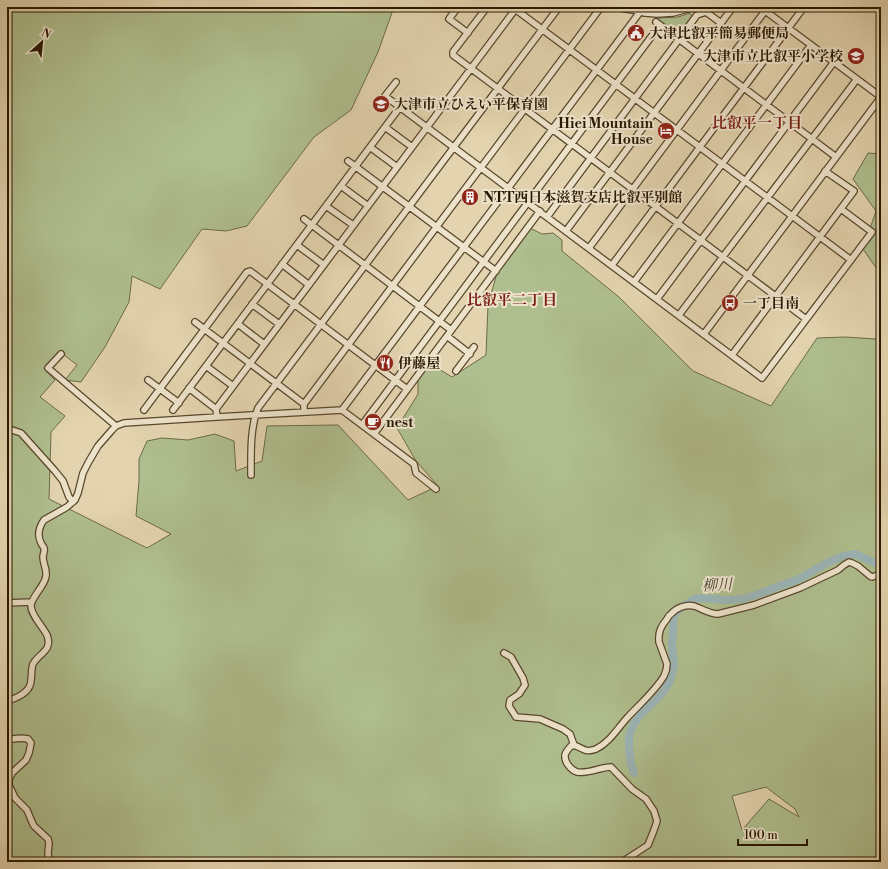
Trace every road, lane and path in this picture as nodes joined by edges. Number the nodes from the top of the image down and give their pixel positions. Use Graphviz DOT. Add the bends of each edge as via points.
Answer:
graph roads {
  1 [pos="446,7"];
  2 [pos="458,7"];
  3 [pos="487,7"];
  4 [pos="559,7"];
  5 [pos="600,7"];
  6 [pos="614,7"];
  7 [pos="694,7"];
  8 [pos="732,7"];
  9 [pos="804,7"];
  10 [pos="516,8"];
  11 [pos="640,9"];
  12 [pos="763,9"];
  13 [pos="454,12"];
  14 [pos="721,23"];
  15 [pos="788,28"];
  16 [pos="542,29"];
  17 [pos="468,33"];
  18 [pos="679,39"];
  19 [pos="811,45"];
  20 [pos="569,49"];
  21 [pos="698,54"];
  22 [pos="834,62"];
  23 [pos="471,68"];
  24 [pos="597,70"];
  25 [pos="721,70"];
  26 [pos="857,79"];
  27 [pos="396,82"];
  28 [pos="616,84"];
  29 [pos="498,88"];
  30 [pos="744,88"];
  31 [pos="881,97"];
  32 [pos="635,99"];
  33 [pos="766,105"];
  34 [pos="400,107"];
  35 [pos="525,108"];
  36 [pos="654,113"];
  37 [pos="790,122"];
  38 [pos="385,127"];
  39 [pos="427,127"];
  40 [pos="552,129"];
  41 [pos="676,130"];
  42 [pos="812,139"];
  43 [pos="572,144"];
  44 [pos="370,147"];
  45 [pos="412,147"];
  46 [pos="454,147"];
  47 [pos="699,147"];
  48 [pos="836,156"];
  49 [pos="591,158"];
  50 [pos="348,161"];
  51 [pos="722,164"];
  52 [pos="356,166"];
  53 [pos="397,167"];
  54 [pos="481,167"];
  55 [pos="825,171"];
  56 [pos="610,172"];
  57 [pos="745,181"];
  58 [pos="341,186"];
  59 [pos="382,186"];
  60 [pos="509,188"];
  61 [pos="632,189"];
  62 [pos="768,198"];
  63 [pos="528,202"];
  64 [pos="326,206"];
  65 [pos="368,206"];
  66 [pos="410,206"];
  67 [pos="656,206"];
  68 [pos="841,209"];
  69 [pos="540,211"];
  70 [pos="792,216"];
  71 [pos="547,217"];
  72 [pos="304,219"];
  73 [pos="678,223"];
  74 [pos="312,225"];
  75 [pos="353,226"];
  76 [pos="436,226"];
  77 [pos="566,231"];
  78 [pos="820,237"];
  79 [pos="701,240"];
  80 [pos="297,245"];
  81 [pos="338,245"];
  82 [pos="464,247"];
  83 [pos="589,248"];
  84 [pos="723,257"];
  85 [pos="851,260"];
  86 [pos="484,262"];
  87 [pos="282,264"];
  88 [pos="324,265"];
  89 [pos="365,265"];
  90 [pos="612,265"];
  91 [pos="496,271"];
  92 [pos="748,275"];
  93 [pos="634,282"];
  94 [pos="267,284"];
  95 [pos="309,285"];
  96 [pos="392,285"];
  97 [pos="776,296"];
  98 [pos="657,299"];
  99 [pos="252,304"];
  100 [pos="294,304"];
  101 [pos="420,306"];
  102 [pos="679,315"];
  103 [pos="806,319"];
  104 [pos="440,321"];
  105 [pos="195,322"];
  106 [pos="238,324"];
  107 [pos="279,324"];
  108 [pos="321,325"];
  109 [pos="204,329"];
  110 [pos="451,330"];
  111 [pos="704,334"];
  112 [pos="447,336"];
  113 [pos="223,344"];
  114 [pos="264,344"];
  115 [pos="348,345"];
  116 [pos="474,348"];
  117 [pos="61,354"];
  118 [pos="470,354"];
  119 [pos="732,355"];
  120 [pos="250,364"];
  121 [pos="206,366"];
  122 [pos="376,366"];
  123 [pos="456,371"];
  124 [pos="148,380"];
  125 [pos="395,380"];
  126 [pos="277,384"];
  127 [pos="233,386"];
  128 [pos="160,388"];
  129 [pos="189,388"];
  130 [pos="407,389"];
  131 [pos="179,403"];
  132 [pos="304,404"];
  133 [pos="216,409"];
  134 [pos="144,410"];
  135 [pos="173,410"];
  136 [pos="342,410"];
  137 [pos="304,412"];
  138 [pos="255,415"];
  139 [pos="217,417"];
  140 [pos="362,425"];
  141 [pos="116,426"];
  142 [pos="7,429"];
  143 [pos="374,434"];
  144 [pos="251,475"];
  145 [pos="436,489"];
  146 [pos="73,502"];
  147 [pos="881,574"];
  148 [pos="31,602"];
  149 [pos="7,603"];
  150 [pos="504,653"];
  151 [pos="7,701"];
  152 [pos="7,740"];
  153 [pos="574,745"];
  154 [pos="49,862"];
  155 [pos="622,862"];
  1 -- 13 [label="street"];
  2 -- 13 [label="street"];
  3 -- 17 [label="street"];
  4 -- 16 [label="street"];
  5 -- 20 [label="street"];
  6 -- 11 [label="street"];
  7 -- 11 [label="street" via="664,14 645,13"];
  8 -- 14 [label="street"];
  9 -- 15 [label="street"];
  10 -- 16 [label="street"];
  10 -- 23 [label="street"];
  11 -- 24 [label="street"];
  12 -- 15 [label="street"];
  12 -- 25 [label="street"];
  13 -- 17 [label="street" via="449,19"];
  14 -- 18 [label="street" via="706,12 697,15"];
  14 -- 21 [label="street"];
  15 -- 19 [label="street"];
  15 -- 30 [label="street"];
  16 -- 20 [label="street"];
  16 -- 29 [label="street"];
  17 -- 23 [label="street" via="453,55"];
  18 -- 21 [label="street"];
  18 -- 28 [label="street" via="658,24"];
  18 -- 32 [label="street"];
  19 -- 22 [label="street"];
  19 -- 33 [label="street"];
  20 -- 24 [label="street"];
  20 -- 35 [label="street"];
  21 -- 25 [label="street"];
  21 -- 36 [label="street"];
  22 -- 26 [label="street"];
  22 -- 37 [label="street"];
  23 -- 29 [label="street"];
  23 -- 39 [label="street"];
  24 -- 28 [label="street"];
  24 -- 40 [label="street"];
  25 -- 30 [label="street"];
  25 -- 41 [label="street"];
  26 -- 31 [label="street"];
  26 -- 42 [label="street"];
  27 -- 34 [label="street" via="385,96"];
  28 -- 32 [label="street"];
  28 -- 43 [label="street"];
  29 -- 35 [label="street"];
  29 -- 46 [label="street"];
  30 -- 33 [label="street"];
  30 -- 47 [label="street"];
  31 -- 48 [label="street"];
  32 -- 36 [label="street"];
  32 -- 49 [label="street"];
  33 -- 37 [label="street"];
  33 -- 51 [label="street"];
  34 -- 38 [label="street"];
  34 -- 39 [label="street"];
  35 -- 40 [label="street"];
  35 -- 54 [label="street"];
  36 -- 41 [label="street"];
  36 -- 56 [label="street"];
  37 -- 42 [label="street"];
  37 -- 57 [label="street"];
  38 -- 44 [label="street"];
  38 -- 45 [label="street"];
  39 -- 45 [label="street"];
  39 -- 46 [label="street"];
  40 -- 43 [label="street"];
  40 -- 60 [label="street"];
  41 -- 47 [label="street"];
  41 -- 61 [label="street"];
  42 -- 48 [label="street"];
  42 -- 62 [label="street"];
  43 -- 49 [label="street"];
  43 -- 63 [label="street"];
  44 -- 52 [label="street"];
  44 -- 53 [label="street"];
  45 -- 53 [label="street"];
  46 -- 54 [label="street"];
  46 -- 66 [label="street"];
  47 -- 51 [label="street"];
  47 -- 67 [label="street"];
  48 -- 55 [label="street"];
  49 -- 56 [label="street"];
  49 -- 71 [label="street"];
  50 -- 52 [label="street"];
  51 -- 57 [label="street"];
  51 -- 73 [label="street"];
  52 -- 58 [label="street"];
  52 -- 59 [label="street"];
  53 -- 59 [label="street"];
  54 -- 60 [label="street"];
  54 -- 76 [label="street"];
  55 -- 68 [label="street" via="854,191"];
  55 -- 70 [label="street"];
  56 -- 61 [label="street"];
  56 -- 77 [label="street"];
  57 -- 62 [label="street"];
  57 -- 79 [label="street"];
  58 -- 64 [label="street"];
  58 -- 65 [label="street"];
  59 -- 65 [label="street"];
  59 -- 66 [label="street"];
  60 -- 63 [label="street"];
  60 -- 82 [label="street"];
  61 -- 67 [label="street"];
  61 -- 83 [label="street"];
  62 -- 70 [label="street"];
  62 -- 84 [label="street"];
  63 -- 69 [label="street"];
  63 -- 86 [label="street"];
  64 -- 74 [label="street"];
  64 -- 75 [label="street"];
  65 -- 75 [label="street"];
  66 -- 76 [label="street"];
  66 -- 89 [label="street"];
  67 -- 73 [label="street"];
  67 -- 90 [label="street"];
  68 -- 78 [label="street"];
  68 -- 85 [label="street" via="872,232"];
  69 -- 71 [label="street"];
  69 -- 91 [label="street"];
  70 -- 78 [label="street"];
  70 -- 92 [label="street"];
  71 -- 77 [label="street"];
  72 -- 74 [label="street"];
  73 -- 79 [label="street"];
  73 -- 93 [label="street"];
  74 -- 80 [label="street"];
  74 -- 81 [label="street"];
  75 -- 81 [label="street"];
  76 -- 82 [label="street"];
  76 -- 96 [label="street"];
  77 -- 83 [label="street"];
  78 -- 85 [label="street"];
  78 -- 97 [label="street"];
  79 -- 84 [label="street"];
  79 -- 98 [label="street"];
  80 -- 87 [label="street"];
  80 -- 88 [label="street"];
  81 -- 88 [label="street"];
  81 -- 89 [label="street"];
  82 -- 86 [label="street"];
  82 -- 101 [label="street"];
  83 -- 90 [label="street"];
  84 -- 92 [label="street"];
  84 -- 102 [label="street"];
  85 -- 103 [label="street"];
  86 -- 91 [label="street"];
  86 -- 104 [label="street"];
  87 -- 94 [label="street"];
  87 -- 95 [label="street"];
  88 -- 95 [label="street"];
  89 -- 96 [label="street"];
  89 -- 108 [label="street"];
  90 -- 93 [label="street"];
  91 -- 110 [label="street"];
  92 -- 97 [label="street"];
  92 -- 111 [label="street"];
  93 -- 98 [label="street"];
  94 -- 99 [label="street"];
  94 -- 100 [label="street"];
  94 -- 109 [label="street" via="250,271 247,272"];
  95 -- 100 [label="street"];
  96 -- 101 [label="street"];
  96 -- 115 [label="street"];
  97 -- 103 [label="street"];
  97 -- 119 [label="street"];
  98 -- 102 [label="street"];
  99 -- 106 [label="street"];
  99 -- 107 [label="street"];
  100 -- 107 [label="street"];
  100 -- 108 [label="street"];
  101 -- 104 [label="street"];
  101 -- 122 [label="street"];
  102 -- 111 [label="street"];
  103 -- 119 [label="street" via="762,378"];
  104 -- 110 [label="street"];
  104 -- 125 [label="street"];
  105 -- 109 [label="street"];
  106 -- 113 [label="street"];
  106 -- 114 [label="street"];
  107 -- 114 [label="street"];
  108 -- 115 [label="street"];
  108 -- 126 [label="street"];
  109 -- 113 [label="street"];
  109 -- 128 [label="street"];
  110 -- 112 [label="street"];
  111 -- 119 [label="street"];
  112 -- 118 [label="street"];
  112 -- 130 [label="street"];
  113 -- 120 [label="street"];
  113 -- 121 [label="street"];
  114 -- 120 [label="street"];
  115 -- 122 [label="street"];
  115 -- 132 [label="street"];
  116 -- 118 [label="street"];
  117 -- 141 [label="street" via="48,368"];
  118 -- 123 [label="street"];
  120 -- 126 [label="street"];
  120 -- 127 [label="street"];
  121 -- 127 [label="street"];
  121 -- 129 [label="street"];
  122 -- 125 [label="street"];
  122 -- 136 [label="street"];
  124 -- 128 [label="street"];
  125 -- 130 [label="street"];
  125 -- 140 [label="street"];
  126 -- 132 [label="street"];
  126 -- 138 [label="street"];
  127 -- 133 [label="street"];
  128 -- 131 [label="street"];
  128 -- 134 [label="street"];
  129 -- 131 [label="street"];
  129 -- 133 [label="street"];
  130 -- 143 [label="street"];
  131 -- 135 [label="street"];
  132 -- 137 [label="street"];
  133 -- 139 [label="street"];
  136 -- 137 [label="street"];
  136 -- 140 [label="street"];
  137 -- 138 [label="street"];
  138 -- 139 [label="street"];
  138 -- 144 [label="street"];
  139 -- 141 [label="street"];
  140 -- 143 [label="street"];
  141 -- 146 [label="street" via="98,446 88,463 81,479 78,496"];
  142 -- 146 [label="street" via="21,434 55,471"];
  143 -- 145 [label="street" via="414,464 416,473"];
  146 -- 148 [label="street" via="41,523 38,535 44,549 46,575 40,590"];
  147 -- 153 [label="street" via="872,577 849,562 810,584 754,605 718,614 692,606 683,606 673,612 661,626 658,639 667,664 664,676 601,746 586,751"];
  148 -- 149 [label="street"];
  148 -- 151 [label="street" via="32,611 47,636 48,645 32,665 31,683 26,691"];
  150 -- 153 [label="street" via="511,657 525,685 519,694 510,700 509,706 516,717 540,719 563,729 570,734"];
  152 -- 154 [label="street" via="24,738 31,743 26,760 12,774 9,785 16,798 28,810 34,826 48,839"];
  153 -- 155 [label="street" via="565,753 570,768 581,772 611,767 632,789 646,799 654,811 657,821 650,841 642,850"];
}
